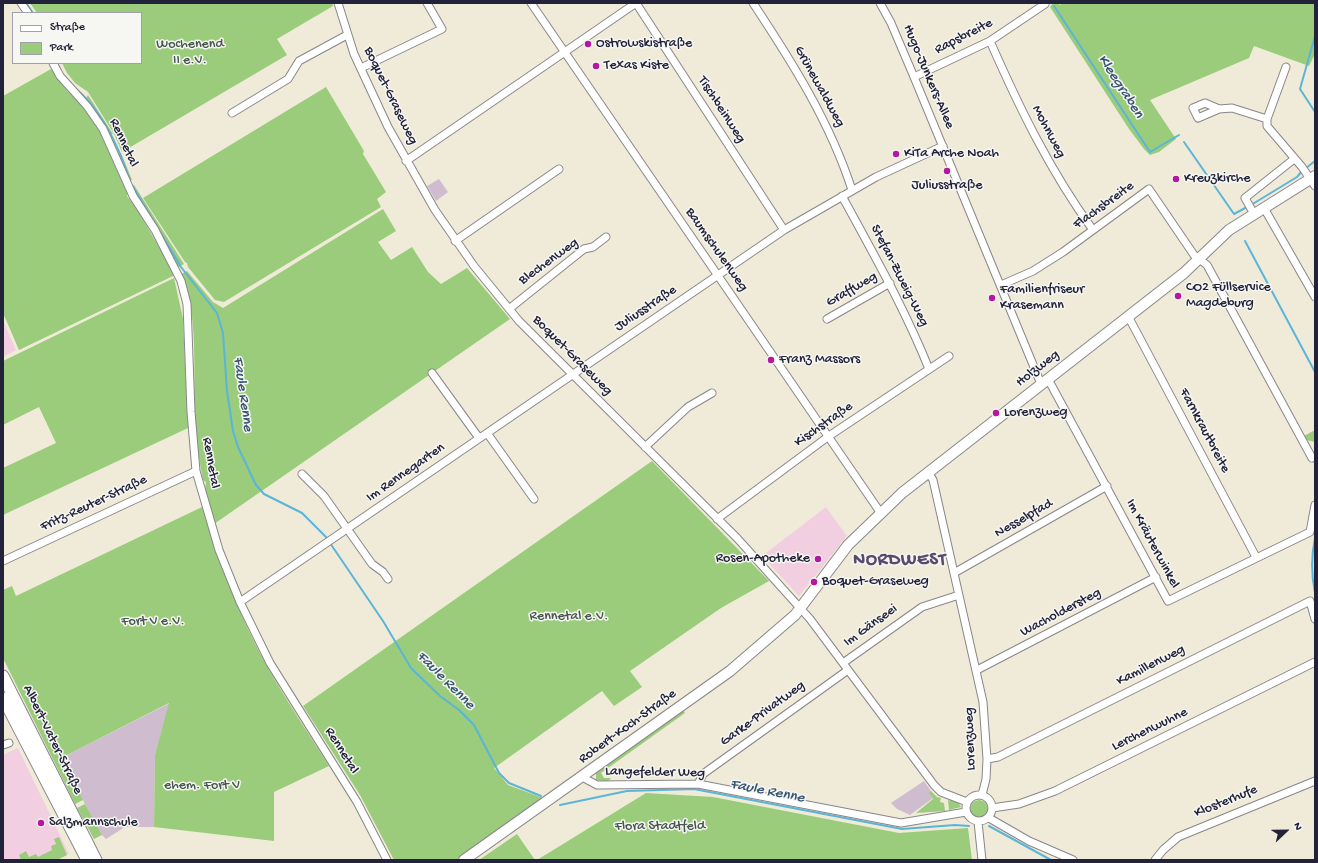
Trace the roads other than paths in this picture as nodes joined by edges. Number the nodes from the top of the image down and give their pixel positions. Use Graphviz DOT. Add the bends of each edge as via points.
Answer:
graph roads {
  1 [pos="21,3"];
  2 [pos="338,3"];
  3 [pos="427,3"];
  4 [pos="531,3"];
  5 [pos="636,3"];
  6 [pos="753,3"];
  7 [pos="880,3"];
  8 [pos="1045,4"];
  9 [pos="27,12"];
  10 [pos="347,35"];
  11 [pos="990,41"];
  12 [pos="565,53"];
  13 [pos="54,64"];
  14 [pos="1286,67"];
  15 [pos="361,68"];
  16 [pos="914,77"];
  17 [pos="1219,109"];
  18 [pos="232,113"];
  19 [pos="1267,119"];
  20 [pos="943,146"];
  21 [pos="1294,159"];
  22 [pos="406,161"];
  23 [pos="559,169"];
  24 [pos="1310,176"];
  25 [pos="852,190"];
  26 [pos="842,196"];
  27 [pos="1251,208"];
  28 [pos="1264,208"];
  29 [pos="784,230"];
  30 [pos="1093,230"];
  31 [pos="606,237"];
  32 [pos="455,241"];
  33 [pos="1198,259"];
  34 [pos="718,276"];
  35 [pos="890,283"];
  36 [pos="1001,285"];
  37 [pos="1315,297"];
  38 [pos="508,309"];
  39 [pos="1128,316"];
  40 [pos="827,319"];
  41 [pos="949,356"];
  42 [pos="929,369"];
  43 [pos="432,373"];
  44 [pos="573,375"];
  45 [pos="1044,382"];
  46 [pos="712,393"];
  47 [pos="487,434"];
  48 [pos="829,436"];
  49 [pos="479,438"];
  50 [pos="645,447"];
  51 [pos="1312,458"];
  52 [pos="196,471"];
  53 [pos="928,472"];
  54 [pos="302,474"];
  55 [pos="1107,486"];
  56 [pos="534,499"];
  57 [pos="1315,505"];
  58 [pos="880,512"];
  59 [pos="717,519"];
  60 [pos="347,529"];
  61 [pos="1256,558"];
  62 [pos="3,561"];
  63 [pos="954,573"];
  64 [pos="1156,577"];
  65 [pos="388,579"];
  66 [pos="959,595"];
  67 [pos="240,602"];
  68 [pos="801,608"];
  69 [pos="1315,618"];
  70 [pos="1315,662"];
  71 [pos="843,663"];
  72 [pos="848,670"];
  73 [pos="977,670"];
  74 [pos="3,676"];
  75 [pos="3,698"];
  76 [pos="986,759"];
  77 [pos="582,777"];
  78 [pos="1315,780"];
  79 [pos="698,784"];
  80 [pos="982,795"];
  81 [pos="967,802"];
  82 [pos="992,808"];
  83 [pos="966,812"];
  84 [pos="989,818"];
  85 [pos="978,822"];
  86 [pos="87,860"];
  87 [pos="96,860"];
  88 [pos="387,860"];
  89 [pos="464,860"];
  90 [pos="982,860"];
  91 [pos="1073,860"];
  92 [pos="1155,860"];
  1 -- 9 [label="street"];
  2 -- 10 [label="street, Boquet-Graseweg"];
  3 -- 15 [label="street" via="442,30"];
  4 -- 12 [label="street, Baumschulenweg"];
  5 -- 12 [label="street"];
  5 -- 29 [label="street, Tischbeinweg"];
  6 -- 25 [label="street, Grünewaldweg" via="830,131"];
  7 -- 16 [label="street, Hugo-Junkers-Allee"];
  8 -- 11 [label="street, Rapsbreite"];
  10 -- 15 [label="street, Boquet-Graseweg"];
  10 -- 18 [label="street" via="299,61 288,79"];
  11 -- 16 [label="street, Rapsbreite"];
  11 -- 30 [label="street, Mohnweg" via="1040,147"];
  12 -- 22 [label="street"];
  12 -- 34 [label="street, Baumschulenweg"];
  13 -- 52 [label="street, Rennetal" via="60,76 87,106 103,129 133,196 155,230 182,281 187,304 190,412"];
  14 -- 19 [label="street"];
  15 -- 22 [label="street, Boquet-Graseweg"];
  16 -- 20 [label="street, Hugo-Junkers-Allee"];
  17 -- 19 [label="street" via="1232,108"];
  19 -- 21 [label="street" via="1267,126"];
  20 -- 25 [label="street, Juliusstraße"];
  20 -- 36 [label="street, Hugo-Junkers-Allee"];
  21 -- 24 [label="street"];
  21 -- 27 [label="street" via="1245,198"];
  22 -- 32 [label="street, Boquet-Graseweg"];
  23 -- 32 [label="street"];
  24 -- 28 [label="street, Holzweg"];
  25 -- 26 [label="street, Juliusstraße"];
  26 -- 29 [label="street, Juliusstraße"];
  26 -- 35 [label="street, Stefan-Zweig-Weg"];
  27 -- 28 [label="street, Holzweg"];
  27 -- 33 [label="street, Holzweg"];
  28 -- 37 [label="street"];
  29 -- 34 [label="street, Juliusstraße"];
  30 -- 33 [label="street, Flachsbreite" via="1149,190"];
  30 -- 36 [label="street, Flachsbreite" via="1033,271"];
  31 -- 38 [label="street, Blechenweg" via="593,247 584,249"];
  32 -- 38 [label="street, Boquet-Graseweg"];
  33 -- 39 [label="street, Holzweg"];
  33 -- 51 [label="street" via="1207,265"];
  34 -- 44 [label="street, Juliusstraße"];
  34 -- 48 [label="street, Baumschulenweg"];
  35 -- 40 [label="street, Graffweg"];
  35 -- 42 [label="street, Stefan-Zweig-Weg"];
  36 -- 45 [label="street, Hugo-Junkers-Allee"];
  38 -- 44 [label="street, Boquet-Graseweg"];
  39 -- 45 [label="street, Holzweg"];
  39 -- 61 [label="street, Farnkrautbreite"];
  41 -- 42 [label="street, Kischstraße"];
  42 -- 48 [label="street, Kischstraße"];
  43 -- 49 [label="street"];
  44 -- 47 [label="street, Im Rennegarten"];
  44 -- 50 [label="street, Boquet-Graseweg"];
  45 -- 53 [label="street, Holzweg"];
  45 -- 55 [label="street, Im Kräuterwinkel"];
  46 -- 50 [label="street" via="688,407"];
  47 -- 49 [label="street, Im Rennegarten"];
  47 -- 56 [label="street"];
  48 -- 58 [label="street, Baumschulenweg"];
  48 -- 59 [label="street, Kischstraße"];
  49 -- 60 [label="street, Im Rennegarten"];
  50 -- 59 [label="street, Boquet-Graseweg"];
  52 -- 62 [label="street, Fritz-Reuter-Straße"];
  52 -- 67 [label="street, Rennetal" via="219,550"];
  53 -- 58 [label="street, Holzweg"];
  53 -- 63 [label="street, Lorenzweg" via="933,480"];
  54 -- 60 [label="street" via="324,496"];
  55 -- 63 [label="street, Nesselpfad"];
  55 -- 64 [label="street, Im Kräuterwinkel"];
  57 -- 61 [label="street, Im Kräuterwinkel" via="1310,532"];
  58 -- 68 [label="street, Holzweg" via="842,552"];
  59 -- 68 [label="street, Boquet-Graseweg"];
  60 -- 65 [label="street" via="372,564"];
  60 -- 67 [label="street, Im Rennegarten"];
  61 -- 64 [label="street, Im Kräuterwinkel" via="1168,601"];
  63 -- 66 [label="street, Lorenzweg"];
  64 -- 73 [label="street, Wacholdersteg"];
  66 -- 71 [label="street, Im Gänseei" via="922,607"];
  66 -- 73 [label="street, Lorenzweg"];
  67 -- 88 [label="street, Rennetal" via="267,658 357,802"];
  68 -- 71 [label="street, Boquet-Graseweg"];
  68 -- 77 [label="street, Robert-Koch-Straße" via="777,632 730,671"];
  69 -- 76 [label="street, Kamillenweg" via="1310,601 998,757"];
  70 -- 82 [label="street, Lerchenwuhne" via="1055,791 1019,804"];
  71 -- 72 [label="street, Boquet-Graseweg"];
  72 -- 79 [label="street, Garke-Privatweg" via="703,774"];
  72 -- 81 [label="street, Boquet-Graseweg" via="934,785 941,792"];
  73 -- 76 [label="street, Lorenzweg" via="985,720"];
  74 -- 87 [label="main road, Albert-Vater-Straße"];
  75 -- 86 [label="main road, Albert-Vater-Straße"];
  76 -- 80 [label="street, Lorenzweg"];
  77 -- 79 [label="street, Langefelder Weg" via="597,785"];
  77 -- 89 [label="street, Robert-Koch-Straße"];
  78 -- 92 [label="street, Klosterhufe" via="1178,837"];
  79 -- 83 [label="street, Langefelder Weg" via="901,823"];
  80 -- 81 [label="street" via="973,796"];
  80 -- 82 [label="street" via="989,800"];
  81 -- 83 [label="street"];
  82 -- 84 [label="street"];
  83 -- 85 [label="street" via="970,819"];
  84 -- 85 [label="street"];
  84 -- 91 [label="street" via="1029,841"];
  85 -- 90 [label="street"];
}
